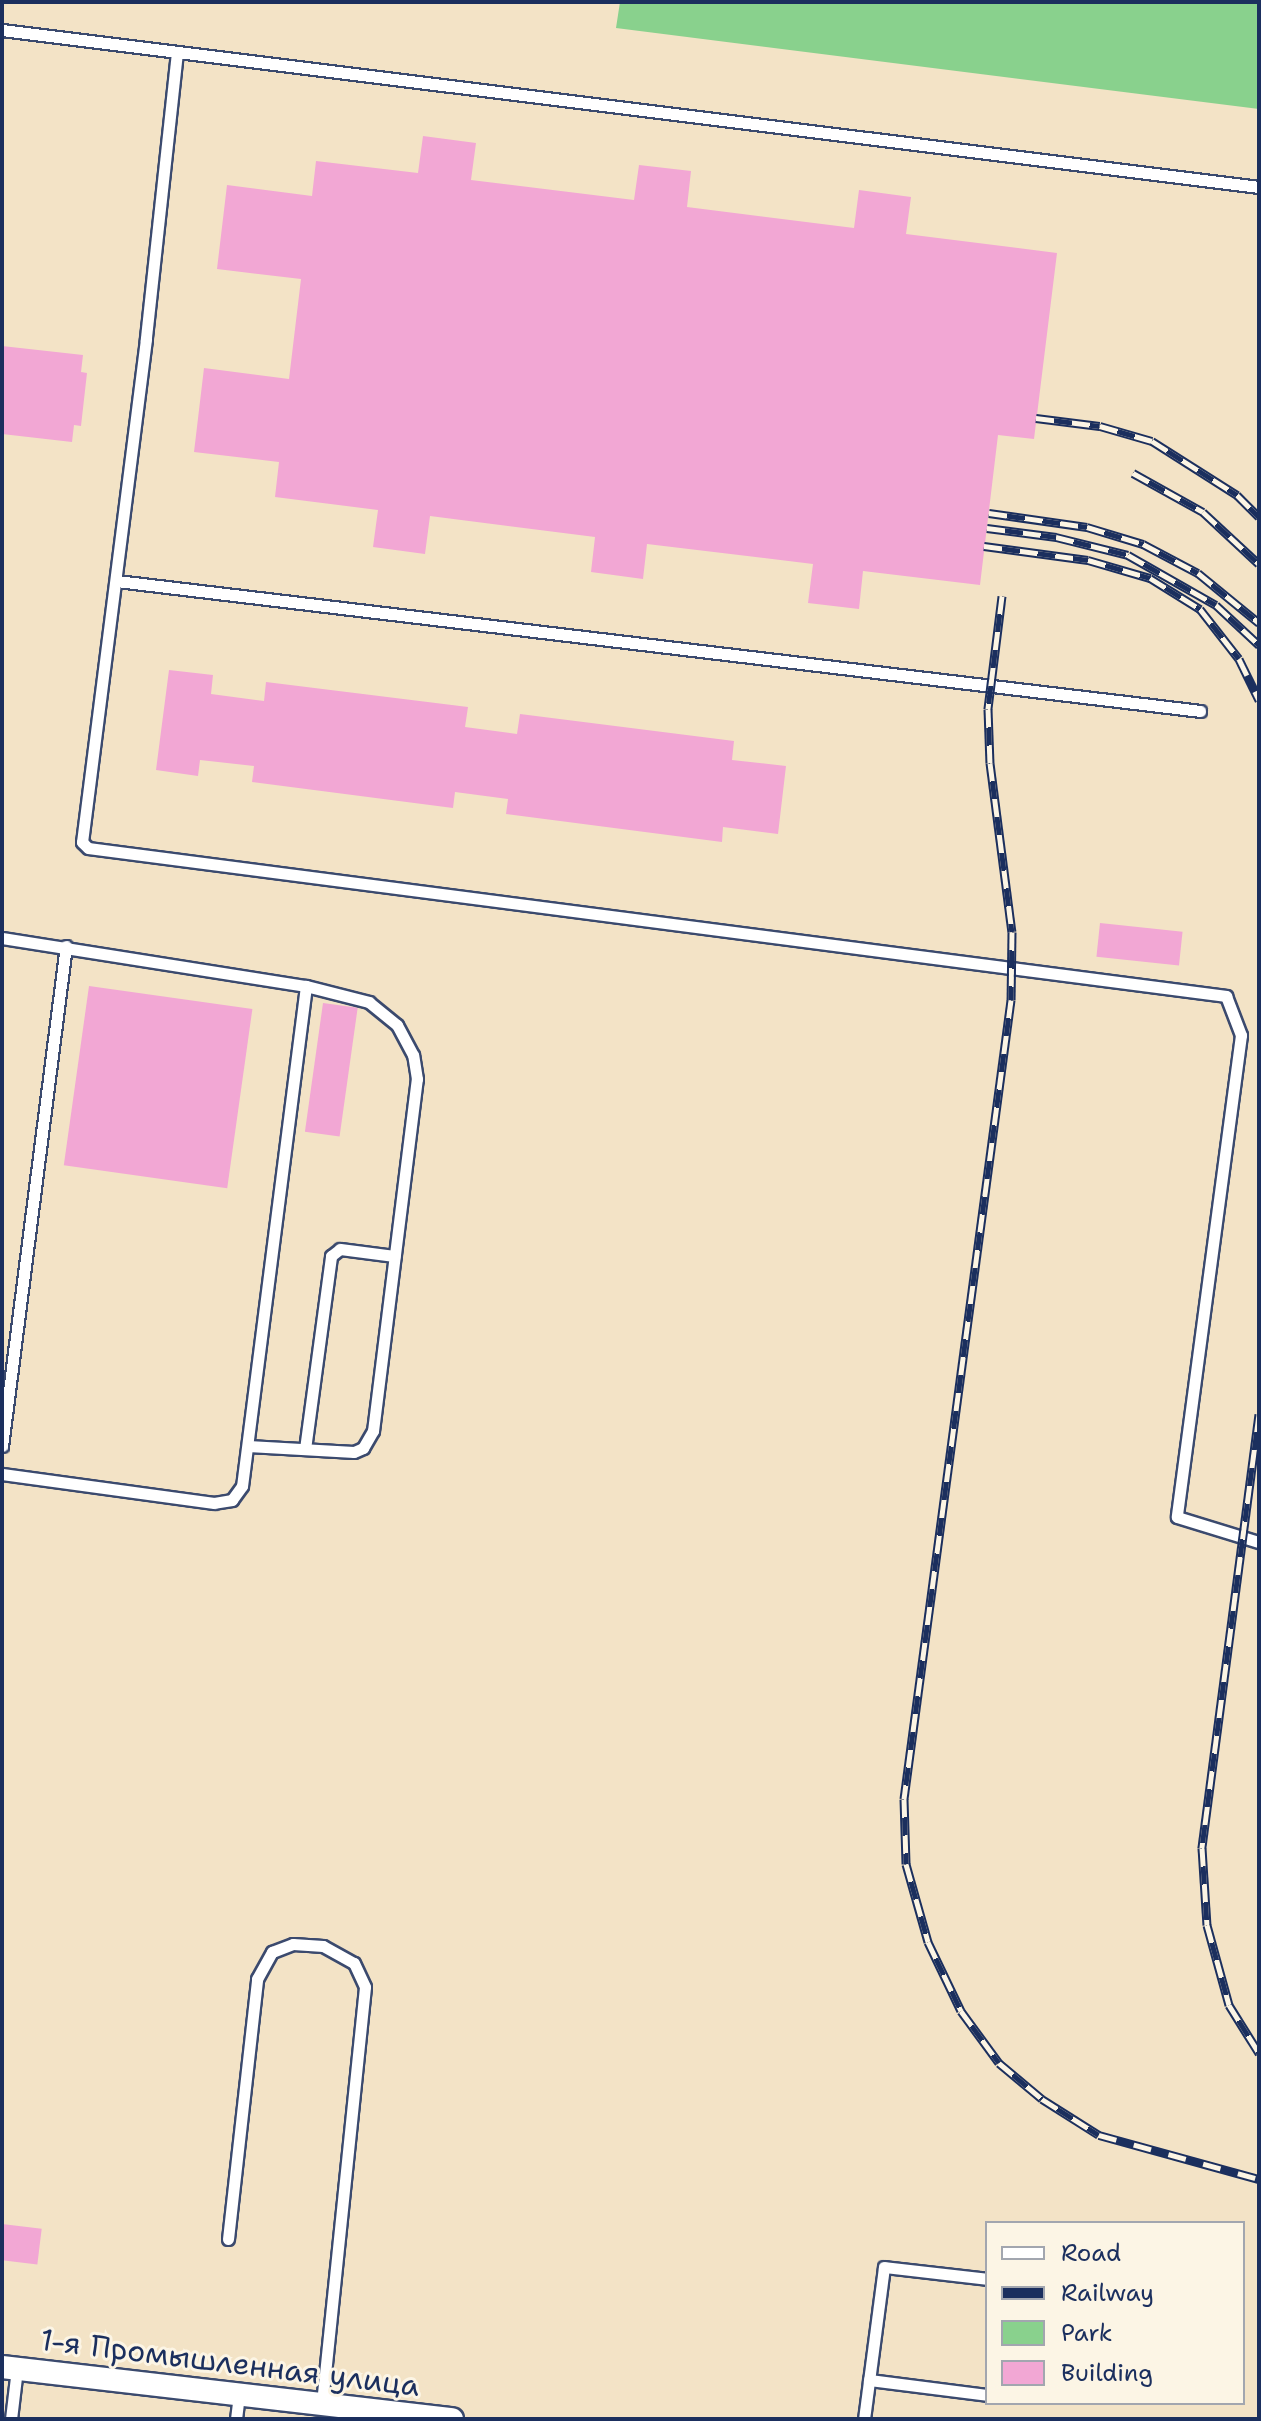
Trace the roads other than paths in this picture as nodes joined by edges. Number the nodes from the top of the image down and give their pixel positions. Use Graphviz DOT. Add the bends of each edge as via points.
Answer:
graph roads {
  1 [pos="2,30"];
  2 [pos="177,52"];
  3 [pos="1259,187"];
  4 [pos="117,581"];
  5 [pos="1200,711"];
  6 [pos="2,938"];
  7 [pos="66,946"];
  8 [pos="306,986"];
  9 [pos="395,1256"];
  10 [pos="2,1446"];
  11 [pos="248,1446"];
  12 [pos="305,1449"];
  13 [pos="2,1474"];
  14 [pos="1259,1542"];
  15 [pos="228,2239"];
  16 [pos="985,2279"];
  17 [pos="9,2368"];
  18 [pos="869,2380"];
  19 [pos="239,2394"];
  20 [pos="985,2395"];
  21 [pos="322,2404"];
  22 [pos="362,2414"];
  23 [pos="11,2419"];
  24 [pos="236,2419"];
  25 [pos="452,2419"];
  26 [pos="864,2419"];
  1 -- 2 [label="lane"];
  2 -- 3 [label="lane"];
  2 -- 4 [label="lane"];
  4 -- 5 [label="lane"];
  4 -- 14 [label="lane" via="82,842 88,848 1226,996 1241,1035 1177,1517"];
  6 -- 7 [label="lane"];
  7 -- 8 [label="lane"];
  7 -- 10 [label="lane"];
  8 -- 9 [label="lane" via="369,1002 397,1025 413,1055 417,1079"];
  8 -- 11 [label="lane"];
  9 -- 12 [label="lane" via="373,1431 354,1452"];
  9 -- 12 [label="lane" via="340,1249 331,1256"];
  11 -- 12 [label="lane"];
  11 -- 13 [label="lane" via="242,1486 232,1500 214,1503"];
  15 -- 21 [label="lane" via="257,1979 272,1952 293,1944 323,1946 354,1963 365,1987"];
  16 -- 18 [label="lane" via="884,2267"];
  17 -- 19 [label="street, 1-я Промышленная улица"];
  17 -- 23 [label="lane"];
  18 -- 20 [label="lane"];
  18 -- 26 [label="lane"];
  19 -- 21 [label="street, 1-я Промышленная улица"];
  19 -- 24 [label="lane"];
  21 -- 22 [label="street, 1-я Промышленная улица"];
  22 -- 25 [label="street, 1-я Промышленная улица"];
}
